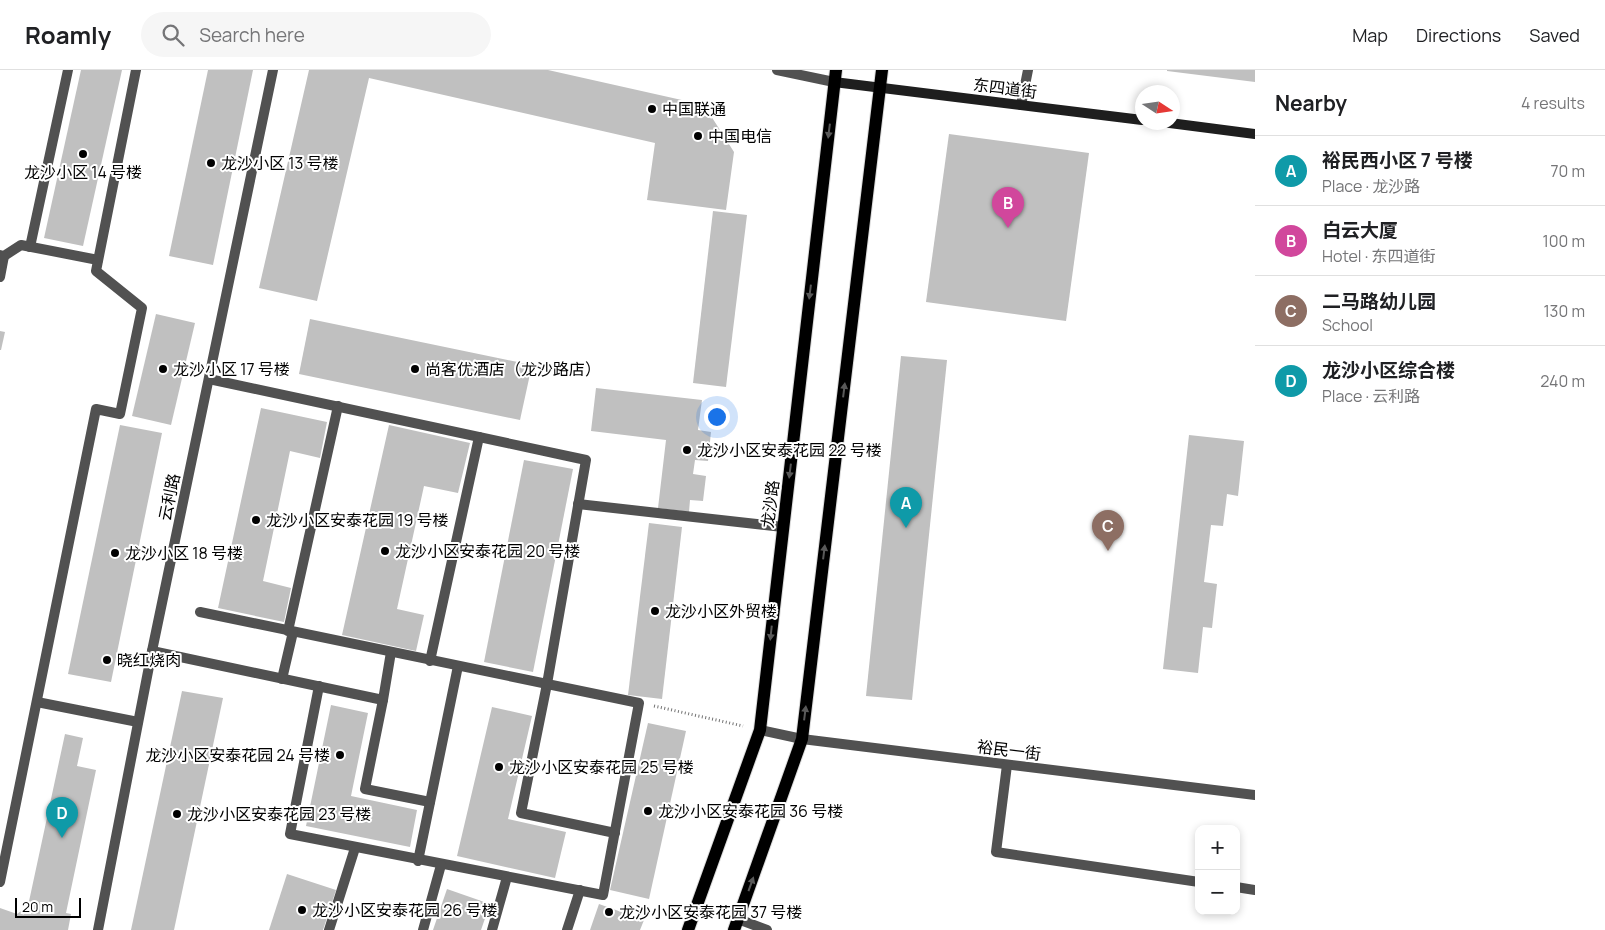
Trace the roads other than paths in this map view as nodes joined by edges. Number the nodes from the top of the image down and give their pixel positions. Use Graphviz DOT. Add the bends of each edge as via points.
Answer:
graph roads {
  1 [pos="68,70"];
  2 [pos="136,70"];
  3 [pos="273,70"];
  4 [pos="777,70"];
  5 [pos="882,70"];
  6 [pos="1028,70"];
  7 [pos="835,76"];
  8 [pos="880,88"];
  9 [pos="1021,106"];
  10 [pos="1135,119"];
  11 [pos="1180,124"];
  12 [pos="1255,134"];
  13 [pos="30,247"];
  14 [pos="2,256"];
  15 [pos="98,260"];
  16 [pos="0,277"];
  17 [pos="209,379"];
  18 [pos="338,406"];
  19 [pos="479,437"];
  20 [pos="578,504"];
  21 [pos="783,527"];
  22 [pos="200,612"];
  23 [pos="291,631"];
  24 [pos="152,651"];
  25 [pos="392,652"];
  26 [pos="430,660"];
  27 [pos="458,666"];
  28 [pos="282,679"];
  29 [pos="547,684"];
  30 [pos="319,686"];
  31 [pos="383,700"];
  32 [pos="37,702"];
  33 [pos="138,722"];
  34 [pos="760,730"];
  35 [pos="802,739"];
  36 [pos="1007,765"];
  37 [pos="1255,795"];
  38 [pos="430,802"];
  39 [pos="615,833"];
  40 [pos="355,848"];
  41 [pos="418,861"];
  42 [pos="442,865"];
  43 [pos="507,877"];
  44 [pos="1195,881"];
  45 [pos="0,882"];
  46 [pos="1240,888"];
  47 [pos="580,890"];
  48 [pos="1255,890"];
  49 [pos="736,925"];
  50 [pos="98,930"];
  51 [pos="329,930"];
  52 [pos="423,930"];
  53 [pos="492,930"];
  54 [pos="567,930"];
  55 [pos="688,930"];
  56 [pos="767,930"];
  1 -- 13 [label="street"];
  2 -- 15 [label="street"];
  3 -- 17 [label="street, 云利路"];
  4 -- 7 [label="street"];
  5 -- 8 [label="main road"];
  6 -- 9 [label="street"];
  7 -- 8 [label="main road, 东四道街"];
  7 -- 21 [label="main road, 龙沙路, one-way"];
  8 -- 9 [label="main road, 东四道街"];
  35 -- 8 [label="main road, one-way"];
  9 -- 10 [label="main road, 东四道街"];
  11 -- 12 [label="main road"];
  13 -- 14 [label="street" via="21,245"];
  13 -- 15 [label="street"];
  14 -- 16 [label="street"];
  15 -- 32 [label="street" via="96,271 142,308 120,414 96,409"];
  17 -- 18 [label="street"];
  17 -- 24 [label="street, 云利路"];
  18 -- 19 [label="street"];
  18 -- 23 [label="street"];
  19 -- 20 [label="street" via="586,460"];
  19 -- 26 [label="street"];
  20 -- 21 [label="street"];
  20 -- 29 [label="street"];
  21 -- 34 [label="main road, 龙沙路, one-way"];
  22 -- 23 [label="street"];
  23 -- 25 [label="street"];
  23 -- 28 [label="street"];
  24 -- 28 [label="street"];
  24 -- 33 [label="street, 云利路"];
  25 -- 26 [label="street"];
  25 -- 31 [label="street"];
  26 -- 27 [label="street"];
  27 -- 29 [label="street"];
  27 -- 38 [label="street"];
  28 -- 30 [label="street"];
  29 -- 39 [label="street" via="639,703"];
  29 -- 39 [label="street" via="521,813"];
  30 -- 31 [label="street"];
  30 -- 40 [label="street" via="290,834"];
  31 -- 38 [label="street" via="365,789"];
  32 -- 33 [label="street"];
  32 -- 45 [label="street"];
  33 -- 50 [label="street, 云利路"];
  34 -- 35 [label="street, 裕民一街"];
  34 -- 55 [label="main road, 龙沙路"];
  35 -- 36 [label="street, 裕民一街"];
  49 -- 35 [label="main road, one-way"];
  36 -- 37 [label="street, 裕民一街"];
  36 -- 44 [label="street" via="996,852"];
  38 -- 41 [label="street"];
  39 -- 47 [label="street" via="603,895"];
  40 -- 41 [label="street"];
  40 -- 51 [label="street"];
  41 -- 42 [label="street"];
  42 -- 43 [label="street"];
  42 -- 52 [label="street"];
  43 -- 47 [label="street"];
  43 -- 53 [label="street"];
  46 -- 48 [label="street"];
  47 -- 54 [label="street"];
  49 -- 56 [label="street"];
}
